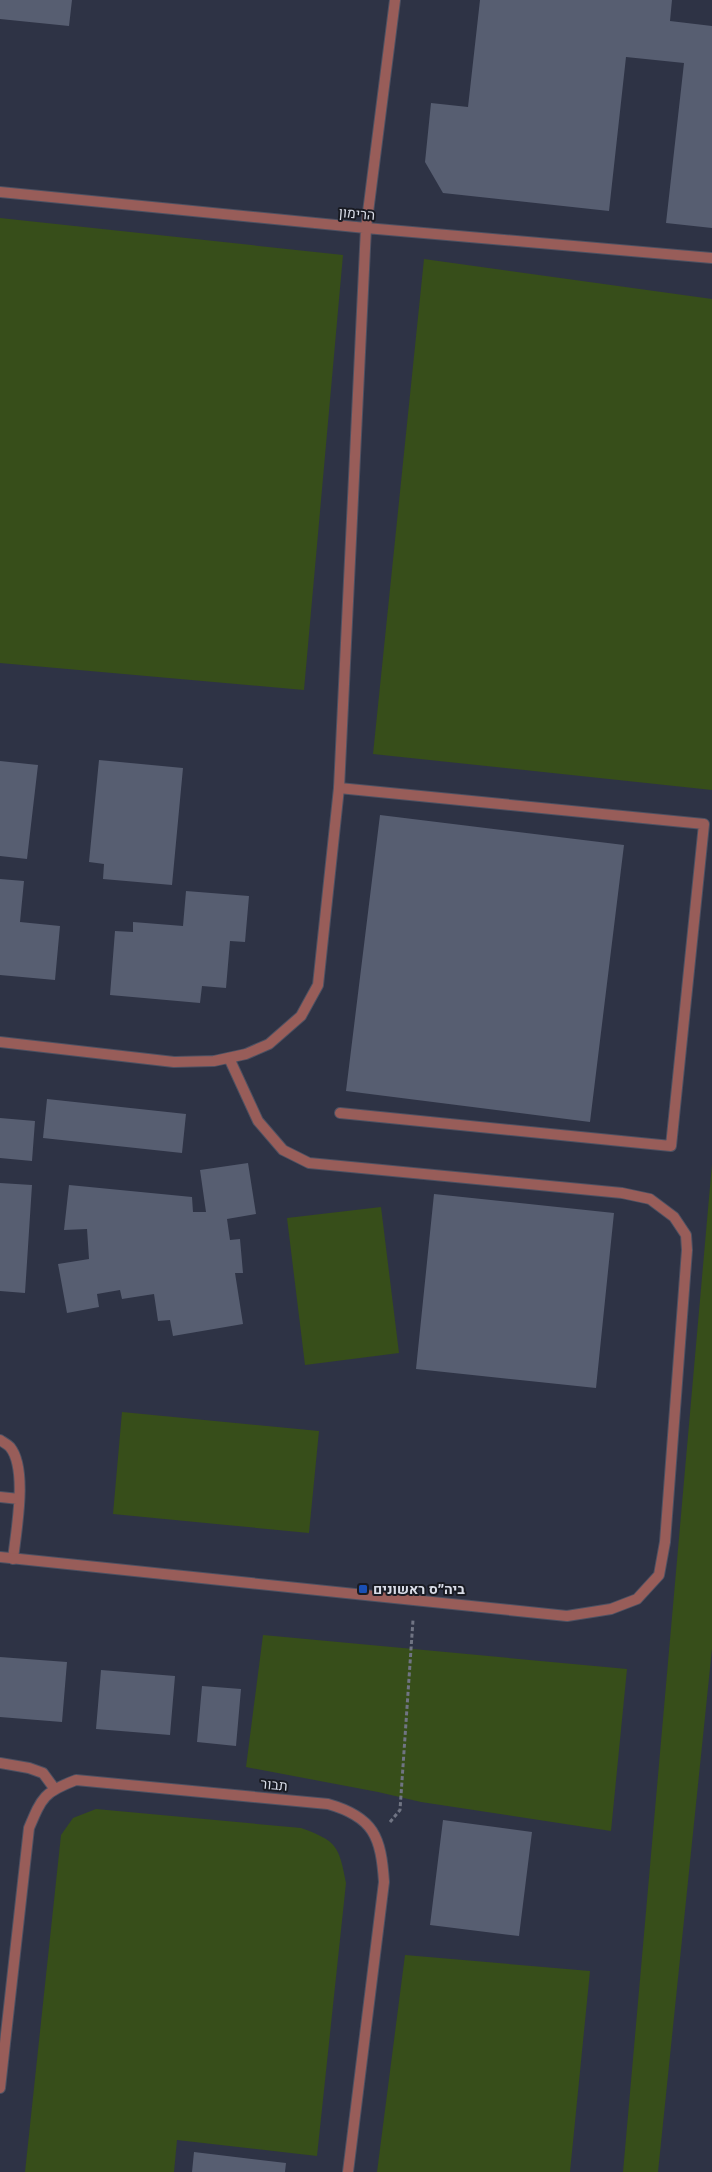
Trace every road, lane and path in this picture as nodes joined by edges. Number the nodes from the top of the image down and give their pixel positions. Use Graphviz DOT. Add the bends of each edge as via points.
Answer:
graph roads {
  1 [pos="395,0"];
  2 [pos="0,192"];
  3 [pos="366,228"];
  4 [pos="712,258"];
  5 [pos="339,788"];
  6 [pos="0,1042"];
  7 [pos="228,1058"];
  8 [pos="340,1113"];
  9 [pos="0,1440"];
  10 [pos="0,1496"];
  11 [pos="19,1498"];
  12 [pos="0,1557"];
  13 [pos="13,1559"];
  14 [pos="414,1600"];
  15 [pos="0,1763"];
  16 [pos="54,1788"];
  17 [pos="377,1838"];
  18 [pos="4,2012"];
  19 [pos="0,2088"];
  20 [pos="348,2172"];
  1 -- 3 [label="street"];
  2 -- 3 [label="street, הרימון"];
  3 -- 4 [label="street, הרימון"];
  3 -- 5 [label="street"];
  5 -- 7 [label="street" via="318,985 301,1016 269,1044"];
  5 -- 8 [label="street" via="704,824 671,1146"];
  6 -- 7 [label="street" via="174,1062 214,1062"];
  7 -- 14 [label="street" via="258,1121 283,1150 309,1163 622,1193 650,1199 674,1217 686,1235 665,1542 659,1575 637,1599 611,1609 567,1616"];
  9 -- 11 [label="street" via="10,1447 18,1467"];
  10 -- 11 [label="street"];
  11 -- 13 [label="street"];
  12 -- 13 [label="street"];
  13 -- 14 [label="street"];
  14 -- 17 [label="path" via="400,1810"];
  15 -- 16 [label="street" via="42,1773"];
  16 -- 17 [label="street, תבור" via="76,1780 328,1804 346,1809 366,1822"];
  16 -- 18 [label="street" via="39,1803 29,1828"];
  17 -- 20 [label="street, תבור" via="384,1882"];
  18 -- 19 [label="street"];
}
